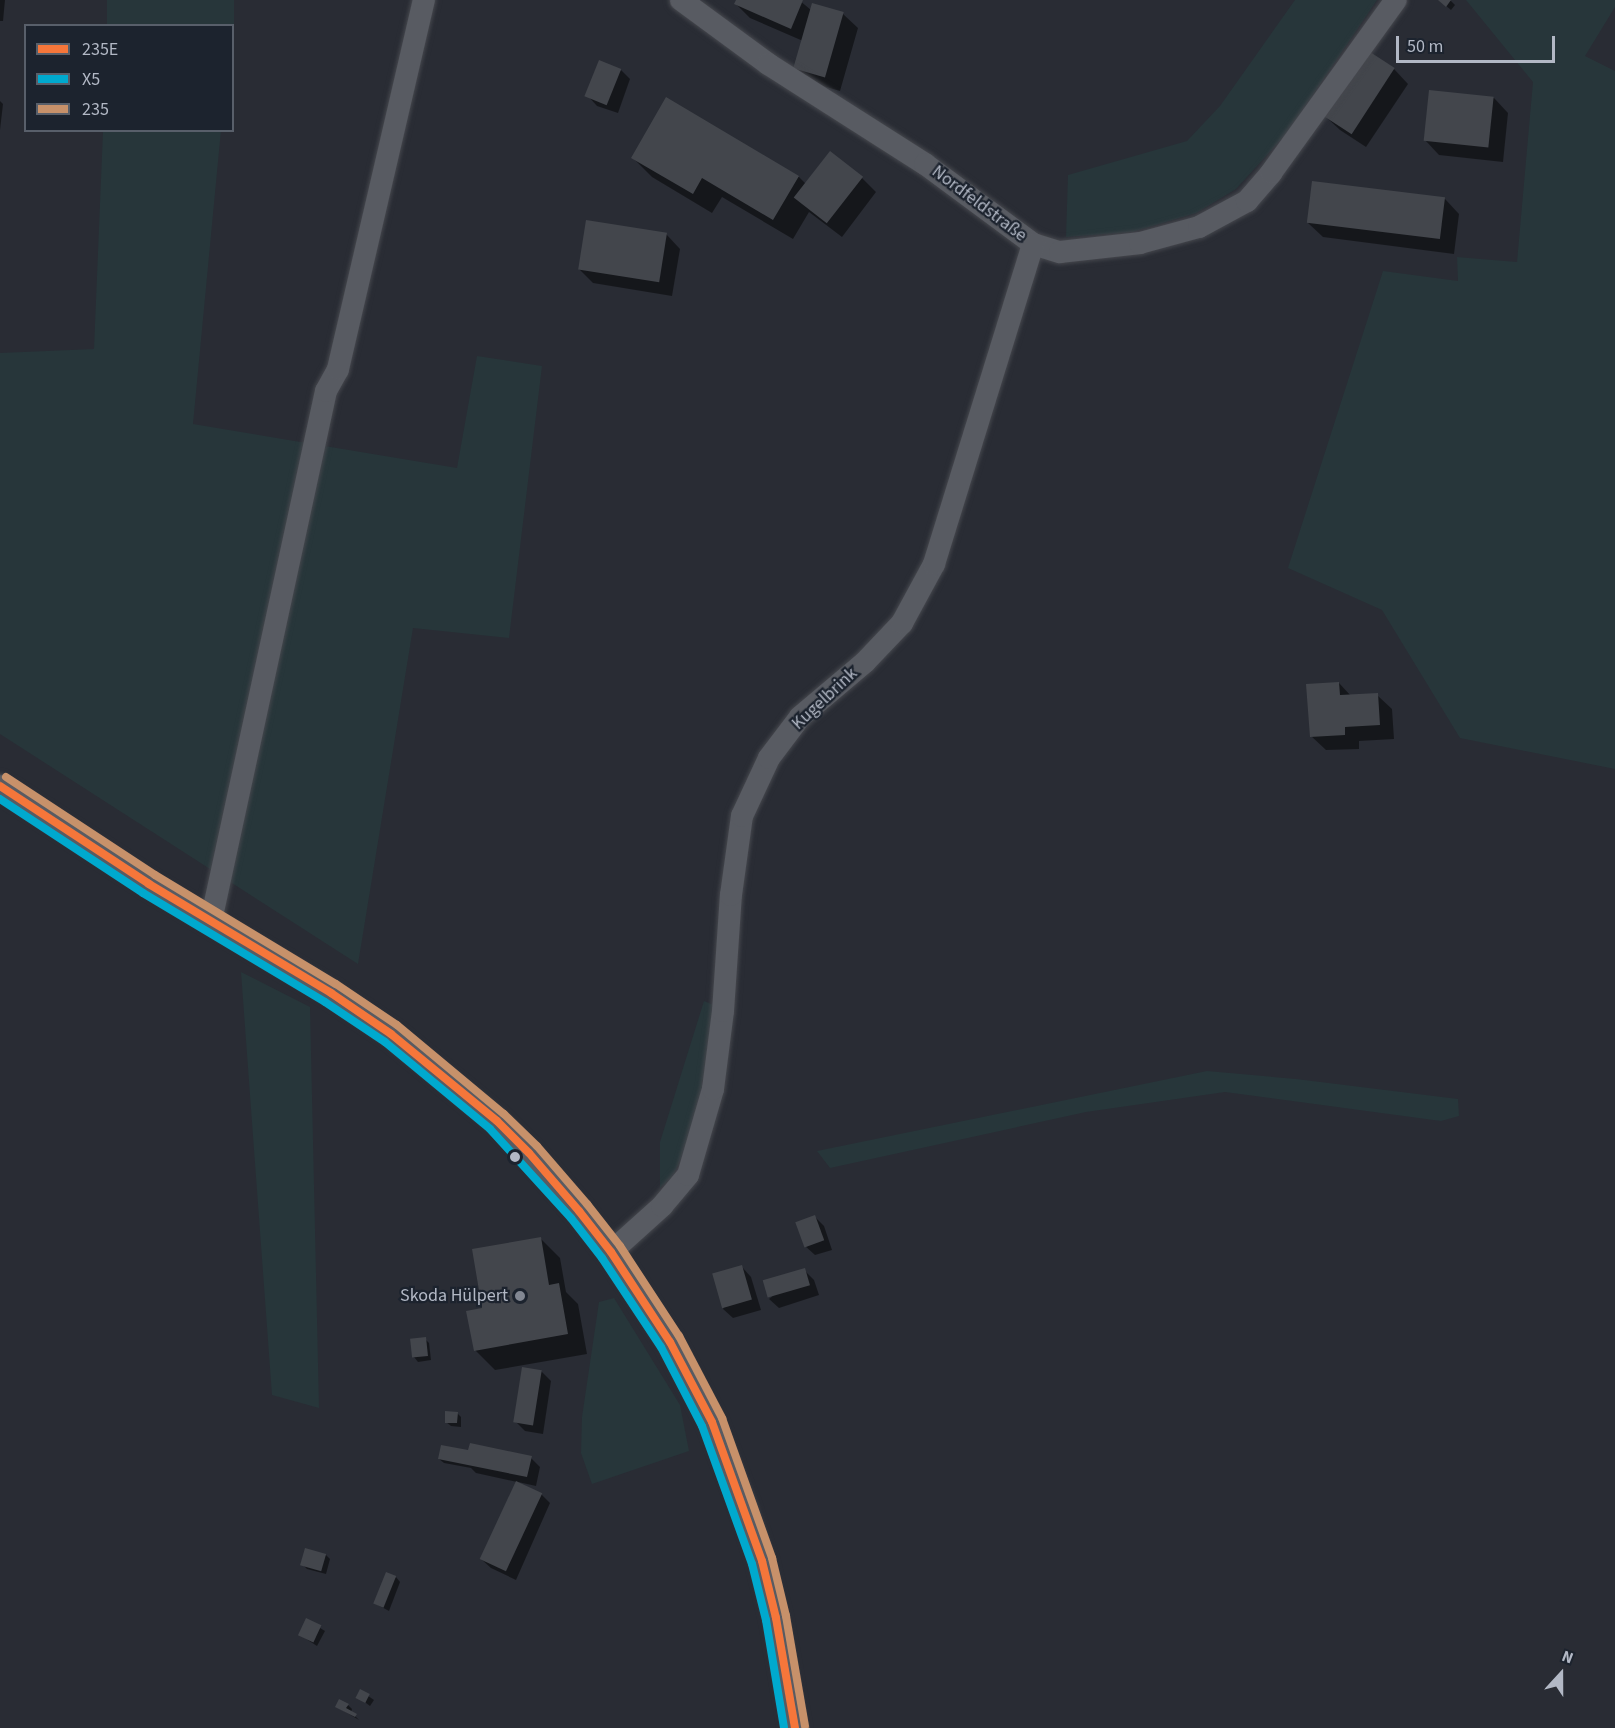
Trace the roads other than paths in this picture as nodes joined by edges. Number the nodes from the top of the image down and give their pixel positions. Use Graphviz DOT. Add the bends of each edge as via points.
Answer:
graph roads {
  1 [pos="424,0"];
  2 [pos="681,0"];
  3 [pos="1396,0"];
  4 [pos="1033,244"];
  5 [pos="0,786"];
  6 [pos="211,921"];
  7 [pos="611,1252"];
  8 [pos="795,1728"];
  1 -- 6 [label="street" via="338,369 326,391"];
  2 -- 4 [label="street, Nordfeldstraße" via="768,64 925,164"];
  3 -- 4 [label="street, Nordfeldstraße" via="1247,201 1199,227 1140,243 1060,252"];
  4 -- 7 [label="street, Kugelbrink" via="934,564 902,623 794,725 769,758 742,816 730,895 723,1011 713,1089 688,1175 662,1206"];
  5 -- 6 [label="street"];
  6 -- 7 [label="street" via="331,993 443,1075 529,1153"];
  7 -- 8 [label="street" via="670,1342 712,1422 728,1462 762,1561"];
}
